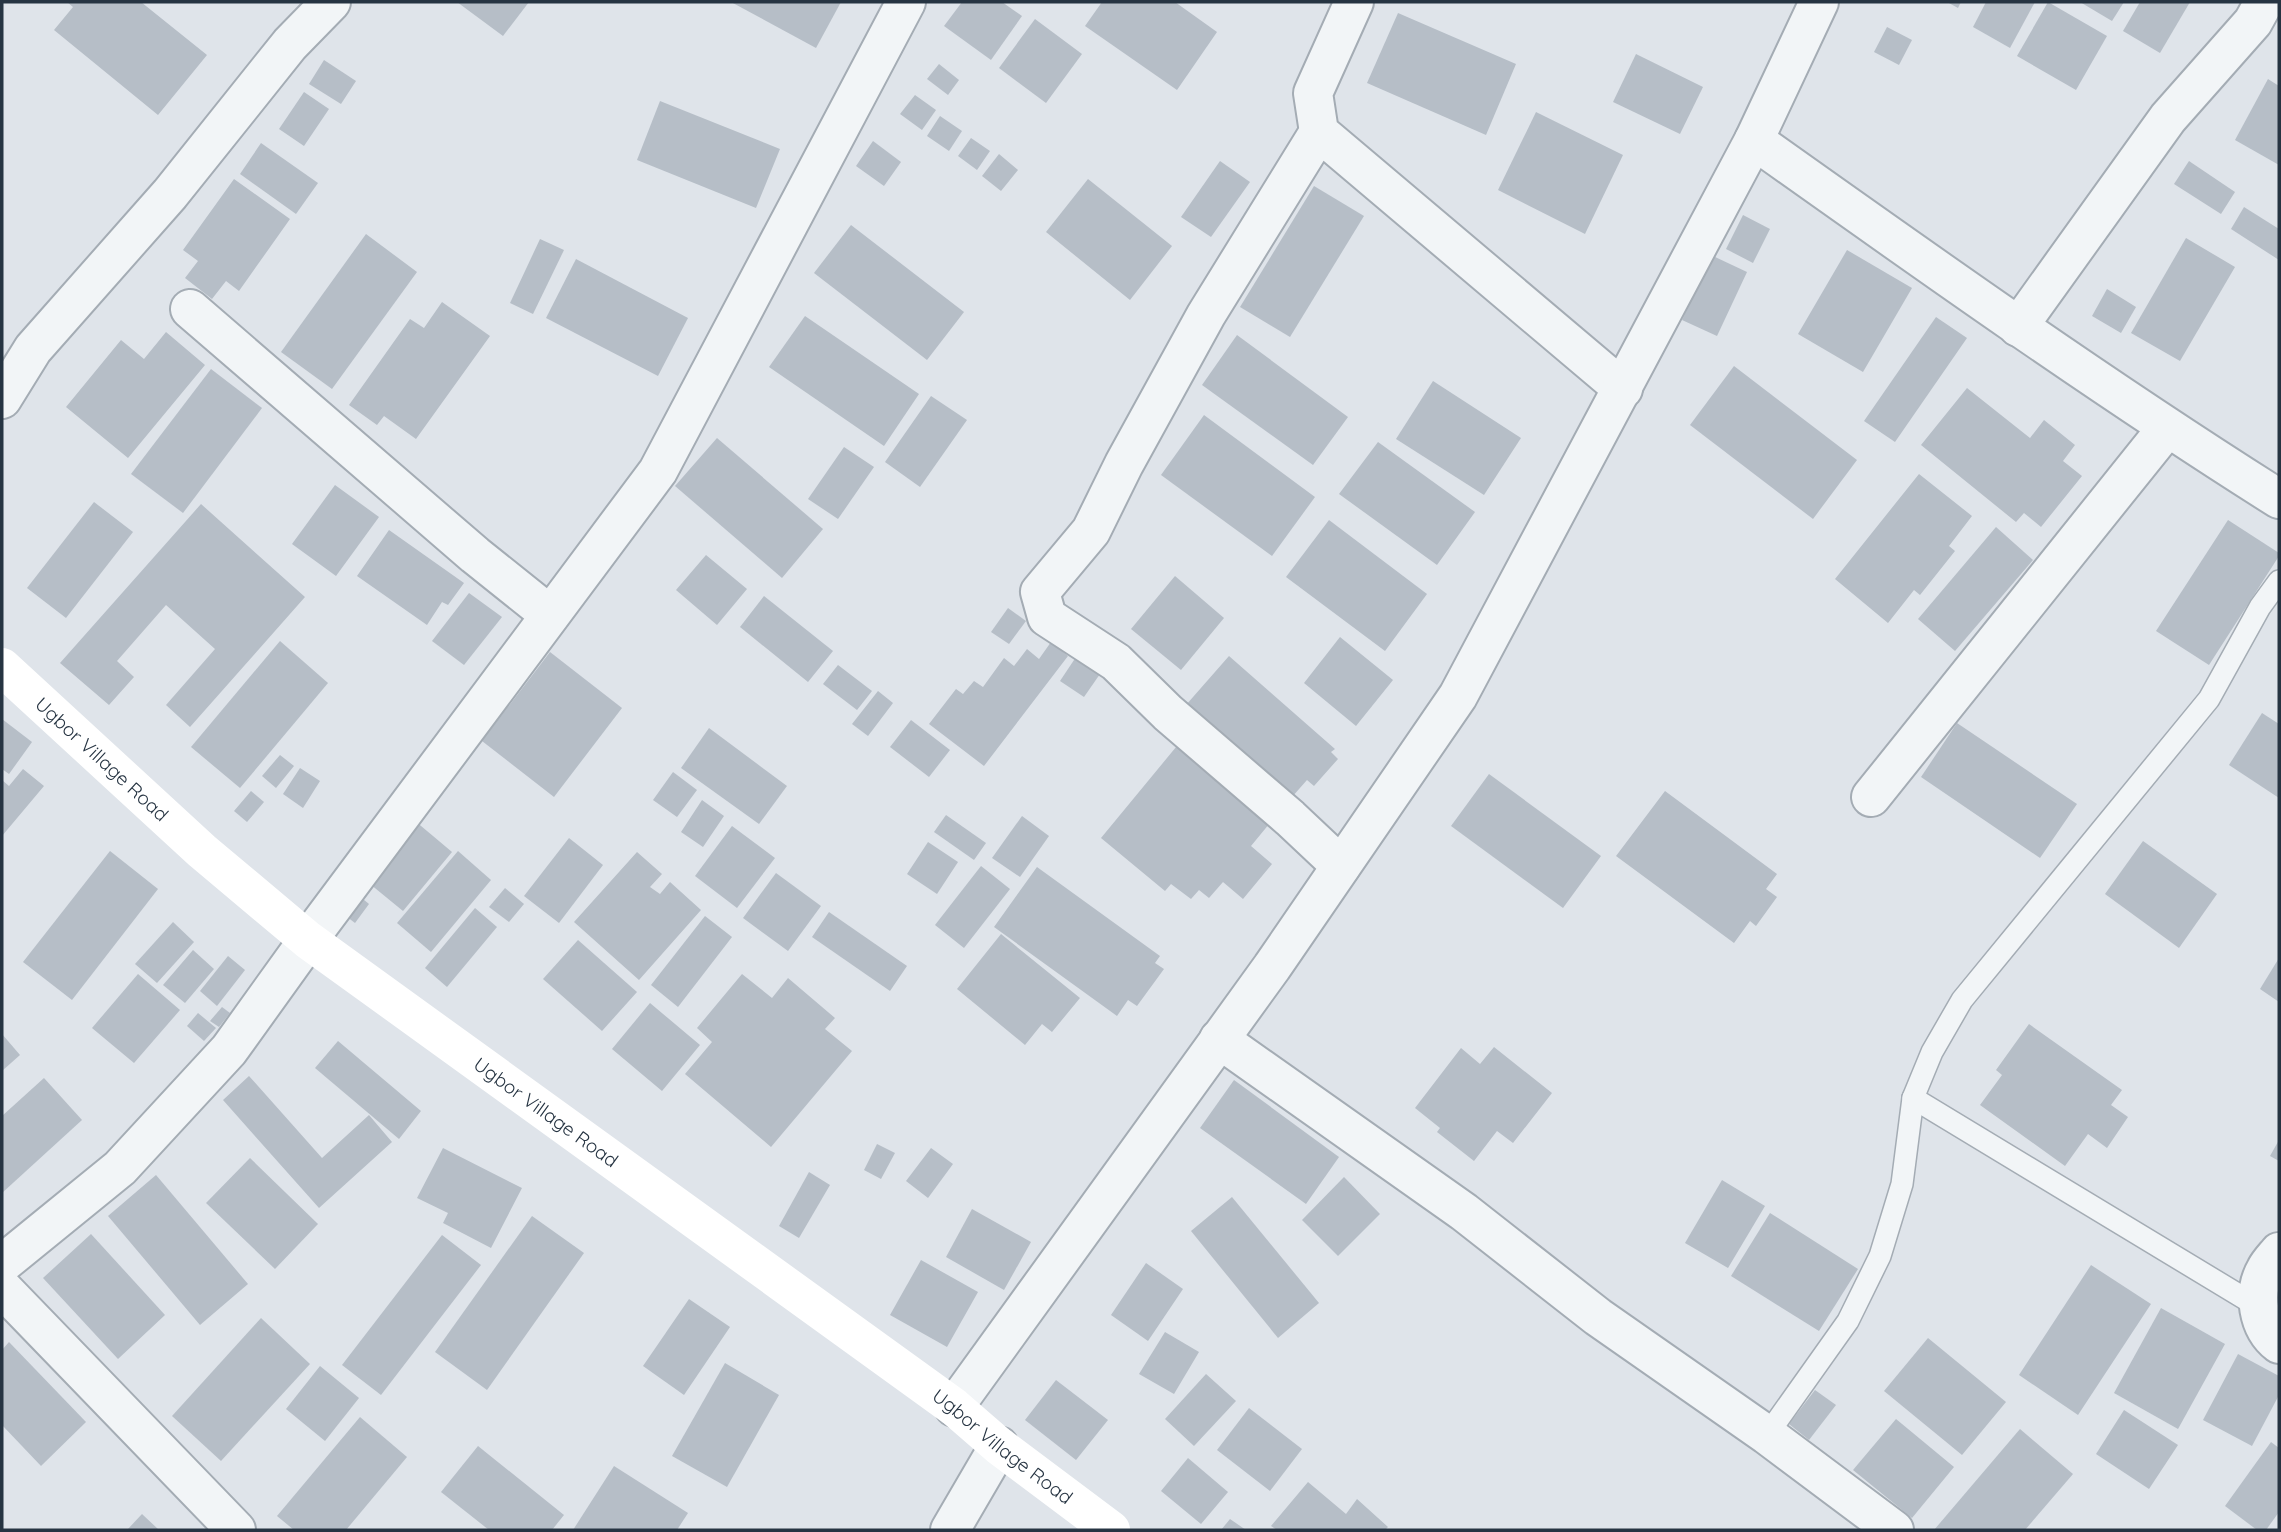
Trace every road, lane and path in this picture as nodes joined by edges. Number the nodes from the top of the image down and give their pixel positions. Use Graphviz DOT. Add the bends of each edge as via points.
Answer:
graph roads {
  1 [pos="331,2"];
  2 [pos="906,2"];
  3 [pos="1353,2"];
  4 [pos="1819,2"];
  5 [pos="2265,21"];
  6 [pos="1319,132"];
  7 [pos="1754,140"];
  8 [pos="190,309"];
  9 [pos="2018,327"];
  10 [pos="1623,389"];
  11 [pos="2,399"];
  12 [pos="2167,428"];
  13 [pos="2279,499"];
  14 [pos="2279,581"];
  15 [pos="550,615"];
  16 [pos="2,667"];
  17 [pos="1871,797"];
  18 [pos="1341,866"];
  19 [pos="307,940"];
  20 [pos="1219,1039"];
  21 [pos="1913,1098"];
  22 [pos="2279,1252"];
  23 [pos="2,1264"];
  24 [pos="2,1288"];
  25 [pos="2257,1306"];
  26 [pos="2279,1344"];
  27 [pos="954,1407"];
  28 [pos="1767,1435"];
  29 [pos="999,1446"];
  30 [pos="236,1530"];
  31 [pos="950,1530"];
  32 [pos="1111,1530"];
  33 [pos="1894,1530"];
  1 -- 11 [label="street" via="290,44 170,194 33,349"];
  2 -- 15 [label="street" via="658,471"];
  3 -- 6 [label="street" via="1313,93"];
  4 -- 7 [label="street"];
  5 -- 9 [label="street" via="2168,118"];
  6 -- 10 [label="street"];
  6 -- 18 [label="street" via="1206,316 1091,531 1040,592 1047,617 1116,662"];
  7 -- 9 [label="street"];
  7 -- 10 [label="street"];
  8 -- 15 [label="street"];
  9 -- 12 [label="street"];
  10 -- 18 [label="street" via="1458,696"];
  12 -- 13 [label="street"];
  12 -- 17 [label="street"];
  14 -- 21 [label="lane" via="2209,699 1962,1000 1932,1052"];
  15 -- 19 [label="street"];
  16 -- 19 [label="street, Ugbor Village Road" via="193,843"];
  18 -- 20 [label="street"];
  19 -- 23 [label="street" via="229,1050 120,1168"];
  19 -- 27 [label="street, Ugbor Village Road"];
  20 -- 27 [label="street"];
  20 -- 28 [label="street"];
  21 -- 25 [label="lane"];
  21 -- 28 [label="lane" via="1902,1184 1880,1256 1848,1321"];
  22 -- 25 [label="street" via="2264,1271"];
  24 -- 30 [label="street"];
  25 -- 26 [label="street" via="2270,1337"];
  27 -- 29 [label="street, Ugbor Village Road"];
  28 -- 33 [label="street"];
  29 -- 31 [label="street"];
  29 -- 32 [label="street, Ugbor Village Road"];
}
